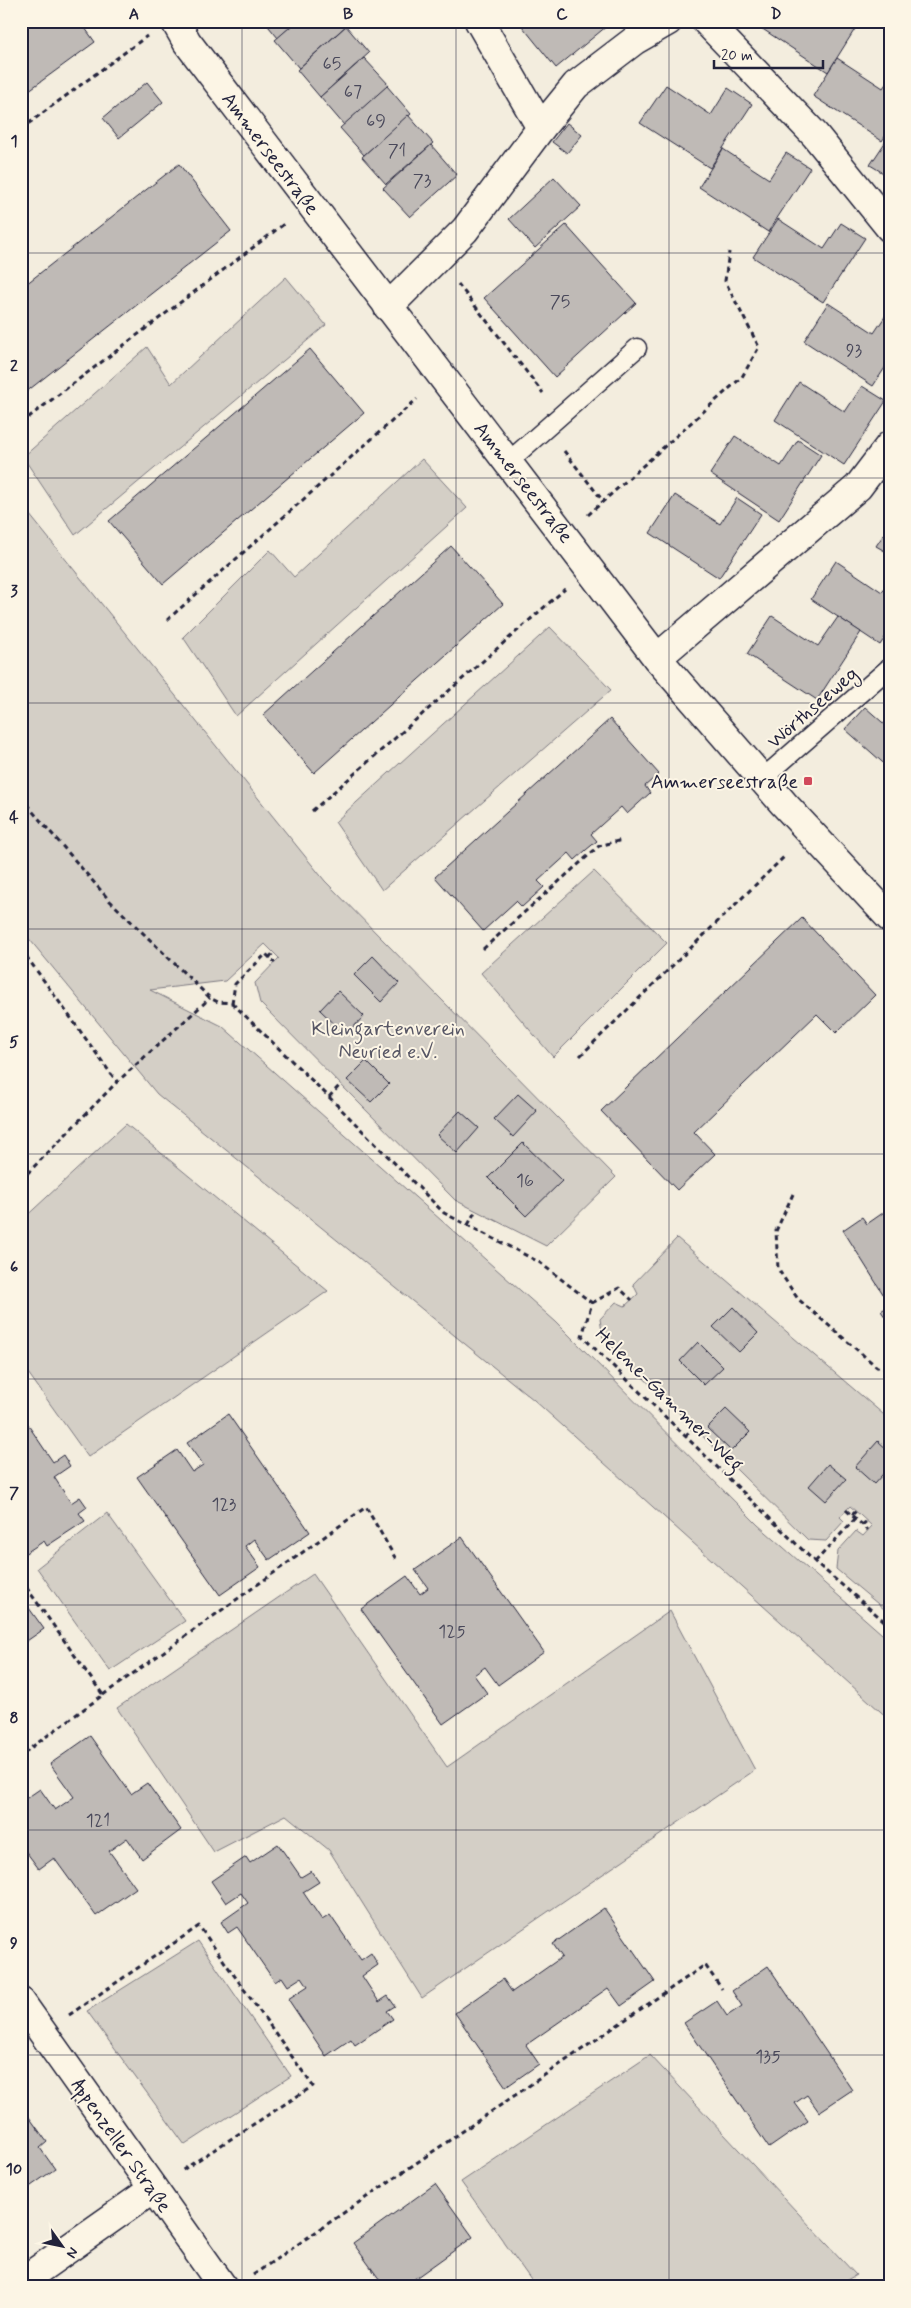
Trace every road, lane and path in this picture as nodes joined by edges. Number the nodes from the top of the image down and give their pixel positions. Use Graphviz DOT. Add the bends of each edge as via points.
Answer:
graph roads {
  1 [pos="479,21"];
  2 [pos="668,21"];
  3 [pos="706,21"];
  4 [pos="164,27"];
  5 [pos="541,128"];
  6 [pos="21,130"];
  7 [pos="310,204"];
  8 [pos="890,228"];
  9 [pos="729,252"];
  10 [pos="437,258"];
  11 [pos="388,307"];
  12 [pos="637,348"];
  13 [pos="444,378"];
  14 [pos="21,423"];
  15 [pos="546,428"];
  16 [pos="890,445"];
  17 [pos="509,462"];
  18 [pos="603,501"];
  19 [pos="565,535"];
  20 [pos="590,568"];
  21 [pos="167,620"];
  22 [pos="657,658"];
  23 [pos="890,667"];
  24 [pos="762,779"];
  25 [pos="21,798"];
  26 [pos="312,811"];
  27 [pos="810,832"];
  28 [pos="622,840"];
  29 [pos="887,910"];
  30 [pos="21,949"];
  31 [pos="483,949"];
  32 [pos="274,952"];
  33 [pos="269,958"];
  34 [pos="275,963"];
  35 [pos="210,998"];
  36 [pos="232,1004"];
  37 [pos="580,1056"];
  38 [pos="117,1082"];
  39 [pos="340,1085"];
  40 [pos="329,1097"];
  41 [pos="21,1180"];
  42 [pos="793,1194"];
  43 [pos="476,1210"];
  44 [pos="468,1225"];
  45 [pos="632,1300"];
  46 [pos="592,1303"];
  47 [pos="890,1369"];
  48 [pos="694,1427"];
  49 [pos="685,1436"];
  50 [pos="846,1510"];
  51 [pos="856,1511"];
  52 [pos="852,1516"];
  53 [pos="855,1519"];
  54 [pos="867,1521"];
  55 [pos="862,1525"];
  56 [pos="868,1530"];
  57 [pos="397,1561"];
  58 [pos="815,1562"];
  59 [pos="21,1580"];
  60 [pos="890,1626"];
  61 [pos="103,1695"];
  62 [pos="21,1755"];
  63 [pos="722,1989"];
  64 [pos="21,2002"];
  65 [pos="43,2032"];
  66 [pos="153,2189"];
  67 [pos="252,2276"];
  68 [pos="21,2282"];
  69 [pos="222,2287"];
  1 -- 5 [label="street"];
  2 -- 5 [label="street" via="635,40 576,85"];
  3 -- 8 [label="street" via="815,135"];
  4 -- 6 [label="path"];
  4 -- 7 [label="street, Ammerseestraße" via="187,42"];
  5 -- 10 [label="street" via="465,230"];
  7 -- 11 [label="street, Ammerseestraße"];
  7 -- 14 [label="path"];
  9 -- 18 [label="path" via="725,280 759,347 742,377"];
  10 -- 11 [label="street"];
  10 -- 15 [label="path" via="545,395"];
  11 -- 13 [label="street, Ammerseestraße"];
  12 -- 15 [label="lane"];
  13 -- 17 [label="street, Ammerseestraße"];
  13 -- 21 [label="path" via="407,406"];
  15 -- 17 [label="lane"];
  15 -- 18 [label="path"];
  16 -- 22 [label="street" via="858,487"];
  17 -- 19 [label="street, Ammerseestraße"];
  18 -- 19 [label="path"];
  19 -- 20 [label="street, Ammerseestraße"];
  20 -- 22 [label="street, Ammerseestraße"];
  20 -- 26 [label="path"];
  22 -- 24 [label="street, Ammerseestraße"];
  23 -- 24 [label="lane, Wörthseeweg"];
  24 -- 27 [label="street, Ammerseestraße"];
  25 -- 35 [label="path" via="110,901"];
  27 -- 29 [label="street, Ammerseestraße"];
  27 -- 37 [label="path"];
  28 -- 31 [label="path" via="599,846"];
  30 -- 38 [label="path"];
  32 -- 33 [label="path"];
  33 -- 34 [label="path"];
  33 -- 36 [label="path" via="266,954 235,984"];
  35 -- 36 [label="path"];
  35 -- 38 [label="path"];
  36 -- 40 [label="path, Helene-Gammer-Weg"];
  38 -- 41 [label="path"];
  39 -- 40 [label="path"];
  40 -- 44 [label="path, Helene-Gammer-Weg" via="444,1213"];
  42 -- 47 [label="path" via="776,1231 778,1269 798,1299 877,1366"];
  43 -- 44 [label="path"];
  44 -- 46 [label="path, Helene-Gammer-Weg" via="539,1262"];
  45 -- 46 [label="path" via="620,1288"];
  46 -- 49 [label="path, Helene-Gammer-Weg" via="582,1336"];
  48 -- 49 [label="path"];
  49 -- 58 [label="path, Helene-Gammer-Weg"];
  50 -- 52 [label="path"];
  51 -- 52 [label="path"];
  52 -- 53 [label="path"];
  53 -- 55 [label="path"];
  53 -- 58 [label="path"];
  54 -- 55 [label="path"];
  55 -- 56 [label="path"];
  57 -- 61 [label="path" via="366,1507"];
  58 -- 60 [label="path, Helene-Gammer-Weg"];
  59 -- 61 [label="path"];
  61 -- 62 [label="path"];
  63 -- 67 [label="path" via="705,1965"];
  64 -- 65 [label="street, Appenzeller Straße"];
  65 -- 66 [label="street, Appenzeller Straße"];
  65 -- 66 [label="path" via="199,1926 313,2086"];
  66 -- 68 [label="street"];
  66 -- 69 [label="street, Appenzeller Straße"];
}
